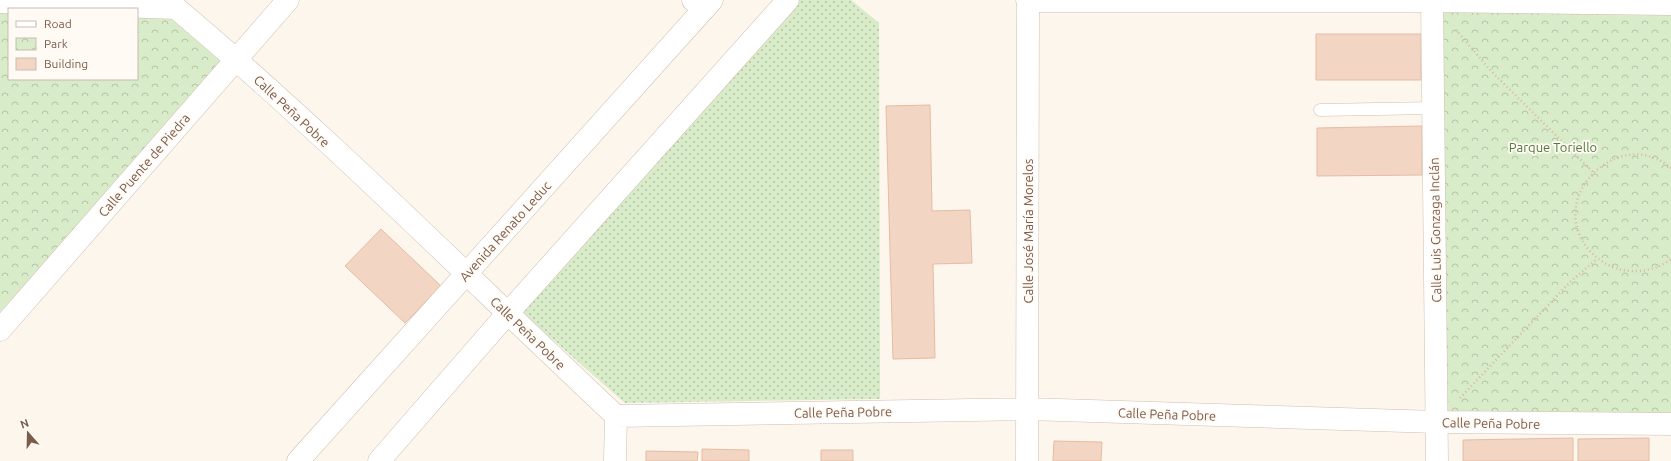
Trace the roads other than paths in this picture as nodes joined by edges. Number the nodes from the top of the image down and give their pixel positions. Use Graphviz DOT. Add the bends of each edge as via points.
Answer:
graph roads {
  1 [pos="288,0"];
  2 [pos="788,0"];
  3 [pos="1432,0"];
  4 [pos="1028,1"];
  5 [pos="0,2"];
  6 [pos="703,3"];
  7 [pos="176,4"];
  8 [pos="1671,4"];
  9 [pos="236,59"];
  10 [pos="1434,108"];
  11 [pos="1320,110"];
  12 [pos="467,274"];
  13 [pos="507,314"];
  14 [pos="0,330"];
  15 [pos="1028,410"];
  16 [pos="616,416"];
  17 [pos="1437,422"];
  18 [pos="1671,424"];
  19 [pos="298,461"];
  20 [pos="379,461"];
  21 [pos="615,461"];
  22 [pos="1027,461"];
  23 [pos="1437,461"];
  1 -- 9 [label="street, Calle Puente de Piedra"];
  2 -- 13 [label="street"];
  3 -- 4 [label="street"];
  3 -- 8 [label="street"];
  3 -- 10 [label="street, Calle Luis Gonzaga Inclán"];
  4 -- 15 [label="street, Calle José María Morelos"];
  5 -- 7 [label="street"];
  6 -- 12 [label="street, Avenida Renato Leduc"];
  7 -- 9 [label="street, Calle Peña Pobre"];
  9 -- 12 [label="street, Calle Peña Pobre"];
  9 -- 14 [label="street, Calle Puente de Piedra"];
  10 -- 11 [label="lane"];
  10 -- 17 [label="street, Calle Luis Gonzaga Inclán"];
  12 -- 13 [label="street, Calle Peña Pobre"];
  12 -- 19 [label="street, Avenida Renato Leduc"];
  13 -- 16 [label="street, Calle Peña Pobre"];
  13 -- 20 [label="street"];
  15 -- 16 [label="street, Calle Peña Pobre"];
  15 -- 17 [label="street, Calle Peña Pobre"];
  15 -- 22 [label="street, Calle José María Morelos"];
  16 -- 21 [label="street"];
  17 -- 18 [label="street, Calle Peña Pobre"];
  17 -- 23 [label="street, Calle Luis Gonzaga Inclán"];
}
